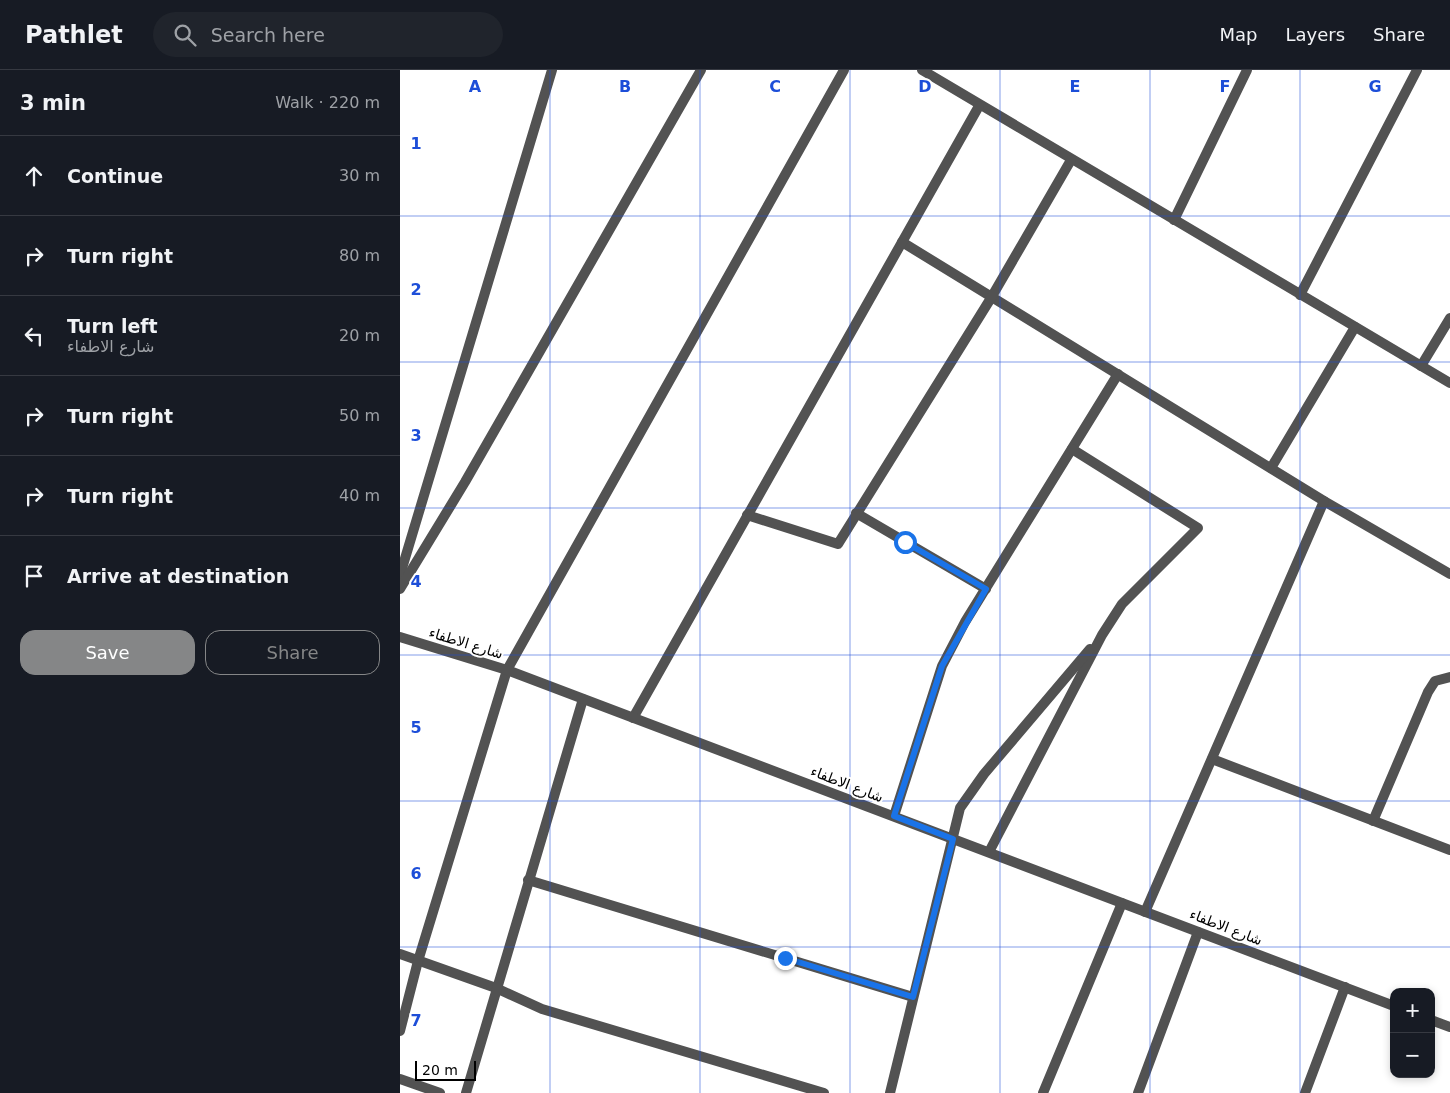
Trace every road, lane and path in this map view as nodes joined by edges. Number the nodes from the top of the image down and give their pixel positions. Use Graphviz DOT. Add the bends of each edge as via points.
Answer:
graph roads {
  1 [pos="552,70"];
  2 [pos="700,70"];
  3 [pos="844,70"];
  4 [pos="922,70"];
  5 [pos="1247,70"];
  6 [pos="1417,70"];
  7 [pos="979,106"];
  8 [pos="1071,160"];
  9 [pos="1174,220"];
  10 [pos="902,242"];
  11 [pos="1300,295"];
  12 [pos="991,298"];
  13 [pos="1450,318"];
  14 [pos="1355,327"];
  15 [pos="1421,366"];
  16 [pos="1118,374"];
  17 [pos="1450,383"];
  18 [pos="1072,449"];
  19 [pos="1271,468"];
  20 [pos="1324,501"];
  21 [pos="856,514"];
  22 [pos="747,515"];
  23 [pos="1450,574"];
  24 [pos="400,576"];
  25 [pos="400,589"];
  26 [pos="986,589"];
  27 [pos="1102,635"];
  28 [pos="400,637"];
  29 [pos="507,670"];
  30 [pos="1450,677"];
  31 [pos="583,699"];
  32 [pos="633,718"];
  33 [pos="1212,759"];
  34 [pos="894,816"];
  35 [pos="1373,821"];
  36 [pos="953,839"];
  37 [pos="1450,850"];
  38 [pos="989,852"];
  39 [pos="528,880"];
  40 [pos="1122,903"];
  41 [pos="1145,912"];
  42 [pos="1198,932"];
  43 [pos="400,954"];
  44 [pos="418,960"];
  45 [pos="1345,987"];
  46 [pos="496,988"];
  47 [pos="913,997"];
  48 [pos="1390,1004"];
  49 [pos="1435,1021"];
  50 [pos="1450,1027"];
  51 [pos="400,1031"];
  52 [pos="400,1079"];
  53 [pos="440,1093"];
  54 [pos="466,1093"];
  55 [pos="824,1093"];
  56 [pos="890,1093"];
  57 [pos="1043,1093"];
  58 [pos="1138,1093"];
  59 [pos="1305,1093"];
  1 -- 24 [label="street"];
  2 -- 25 [label="street" via="465,482"];
  3 -- 29 [label="street"];
  4 -- 7 [label="street"];
  5 -- 9 [label="street"];
  6 -- 11 [label="street"];
  7 -- 8 [label="street"];
  7 -- 10 [label="street"];
  8 -- 9 [label="street"];
  8 -- 12 [label="street"];
  9 -- 11 [label="street"];
  10 -- 12 [label="street"];
  10 -- 22 [label="street"];
  11 -- 14 [label="street"];
  12 -- 16 [label="street"];
  12 -- 21 [label="street"];
  13 -- 15 [label="street"];
  14 -- 15 [label="street"];
  14 -- 19 [label="street"];
  15 -- 17 [label="street"];
  16 -- 18 [label="street"];
  16 -- 19 [label="street"];
  18 -- 26 [label="street"];
  18 -- 27 [label="street" via="1198,528 1122,604"];
  19 -- 20 [label="street"];
  20 -- 23 [label="street"];
  20 -- 33 [label="street"];
  21 -- 22 [label="street" via="838,544"];
  21 -- 26 [label="street"];
  22 -- 32 [label="street"];
  26 -- 34 [label="street" via="942,666"];
  27 -- 36 [label="street" via="984,774 960,808"];
  27 -- 38 [label="street"];
  28 -- 29 [label="street, شارع الاطفاء"];
  29 -- 31 [label="street, شارع الاطفاء"];
  29 -- 44 [label="street"];
  30 -- 35 [label="street" via="1435,681 1428,692"];
  31 -- 32 [label="street, شارع الاطفاء"];
  31 -- 39 [label="street"];
  32 -- 34 [label="street, شارع الاطفاء"];
  33 -- 35 [label="street"];
  33 -- 41 [label="street"];
  34 -- 36 [label="street, شارع الاطفاء"];
  35 -- 37 [label="street"];
  36 -- 38 [label="street, شارع الاطفاء"];
  36 -- 47 [label="street"];
  38 -- 40 [label="street, شارع الاطفاء"];
  39 -- 46 [label="street"];
  39 -- 47 [label="street"];
  40 -- 41 [label="street, شارع الاطفاء"];
  40 -- 57 [label="street"];
  41 -- 42 [label="street, شارع الاطفاء"];
  42 -- 45 [label="street, شارع الاطفاء"];
  42 -- 58 [label="street"];
  43 -- 44 [label="street"];
  44 -- 46 [label="street"];
  44 -- 51 [label="street"];
  45 -- 48 [label="street, شارع الاطفاء"];
  45 -- 59 [label="street"];
  46 -- 54 [label="street"];
  46 -- 55 [label="street" via="542,1009"];
  47 -- 56 [label="street"];
  49 -- 50 [label="street"];
  52 -- 53 [label="street"];
}
